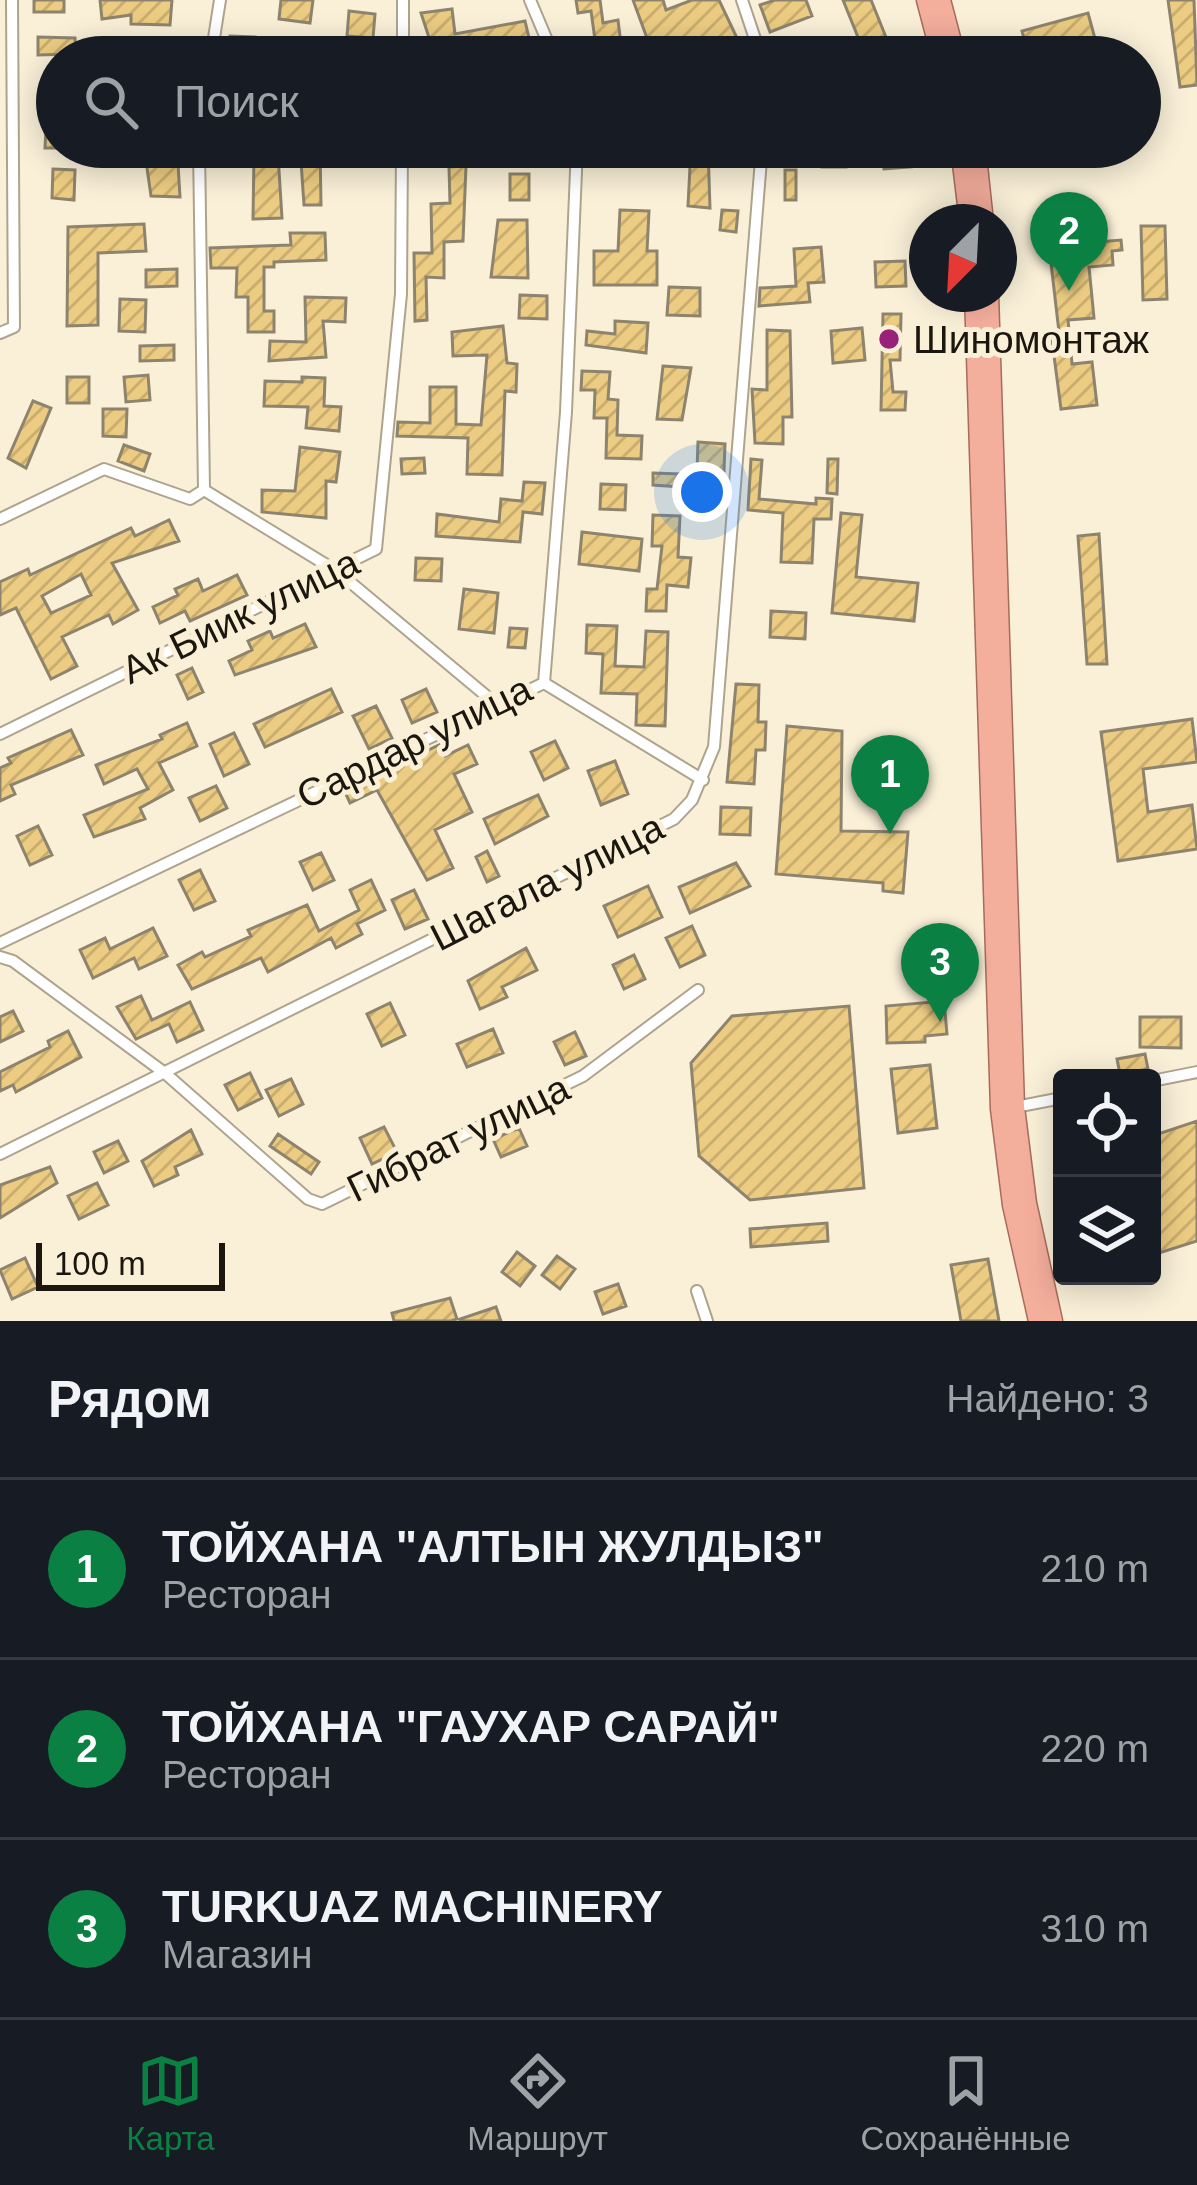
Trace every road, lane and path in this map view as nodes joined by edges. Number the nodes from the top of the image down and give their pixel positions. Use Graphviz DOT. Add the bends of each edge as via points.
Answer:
graph roads {
  1 [pos="12,0"];
  2 [pos="220,0"];
  3 [pos="403,0"];
  4 [pos="530,0"];
  5 [pos="742,0"];
  6 [pos="926,0"];
  7 [pos="941,0"];
  8 [pos="214,36"];
  9 [pos="403,36"];
  10 [pos="545,36"];
  11 [pos="754,36"];
  12 [pos="935,36"];
  13 [pos="950,36"];
  14 [pos="199,168"];
  15 [pos="402,168"];
  16 [pos="576,168"];
  17 [pos="760,168"];
  18 [pos="963,168"];
  19 [pos="978,168"];
  20 [pos="967,204"];
  21 [pos="982,204"];
  22 [pos="975,312"];
  23 [pos="990,312"];
  24 [pos="0,333"];
  25 [pos="204,490"];
  26 [pos="0,519"];
  27 [pos="338,572"];
  28 [pos="544,683"];
  29 [pos="496,704"];
  30 [pos="0,734"];
  31 [pos="703,780"];
  32 [pos="0,944"];
  33 [pos="0,957"];
  34 [pos="698,990"];
  35 [pos="1197,1072"];
  36 [pos="166,1074"];
  37 [pos="1161,1079"];
  38 [pos="1053,1100"];
  39 [pos="1015,1107"];
  40 [pos="0,1154"];
  41 [pos="698,1292"];
  42 [pos="707,1321"];
  43 [pos="1038,1321"];
  44 [pos="1053,1321"];
  1 -- 24 [label="street" via="14,327"];
  2 -- 8 [label="street"];
  3 -- 9 [label="street"];
  4 -- 10 [label="street"];
  5 -- 11 [label="street"];
  6 -- 12 [label="highway"];
  7 -- 13 [label="highway"];
  14 -- 25 [label="street"];
  15 -- 27 [label="street, Ак Биик улица" via="401,294 376,549"];
  16 -- 28 [label="street, Сардар улица"];
  17 -- 31 [label="street, Шагала улица" via="714,747"];
  18 -- 20 [label="highway"];
  19 -- 21 [label="highway"];
  22 -- 43 [label="highway" via="1000,1108"];
  23 -- 39 [label="highway"];
  25 -- 26 [label="street" via="190,499 104,469"];
  25 -- 27 [label="street"];
  27 -- 29 [label="street"];
  27 -- 30 [label="street, Ак Биик улица"];
  28 -- 29 [label="street, Сардар улица"];
  28 -- 31 [label="street"];
  29 -- 32 [label="street, Сардар улица"];
  31 -- 36 [label="street, Шагала улица" via="674,819"];
  33 -- 36 [label="street"];
  34 -- 36 [label="street, Гибрат улица" via="583,1076 322,1204"];
  35 -- 37 [label="street"];
  36 -- 40 [label="street, Шагала улица"];
  38 -- 39 [label="street"];
  39 -- 44 [label="highway"];
  41 -- 42 [label="street"];
}
